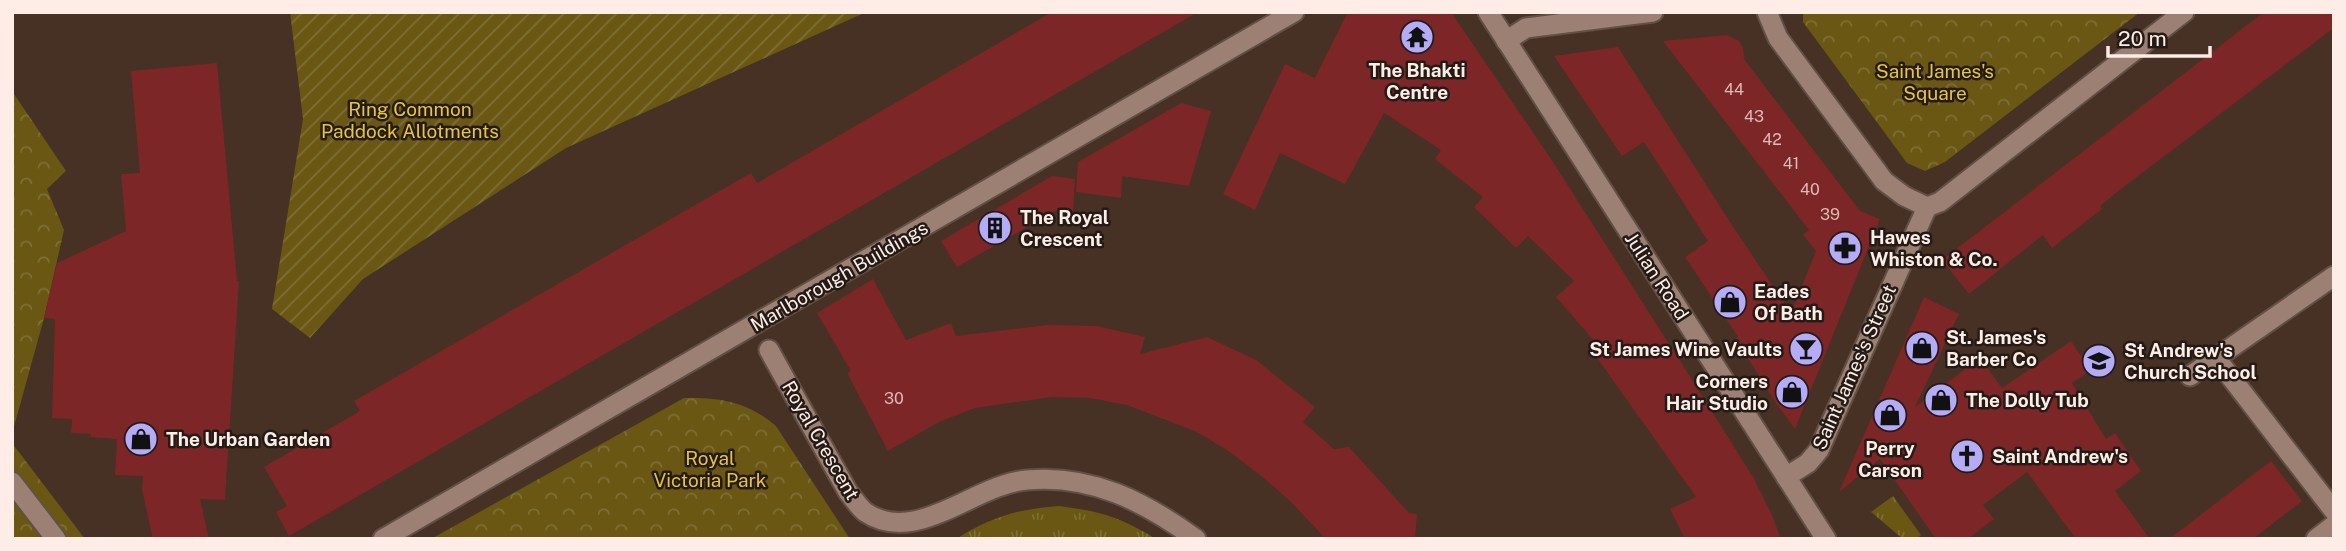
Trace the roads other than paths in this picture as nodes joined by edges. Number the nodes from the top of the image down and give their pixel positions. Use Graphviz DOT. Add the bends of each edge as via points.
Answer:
graph roads {
  1 [pos="1294,12"];
  2 [pos="1488,12"];
  3 [pos="1653,12"];
  4 [pos="1767,12"];
  5 [pos="2184,12"];
  6 [pos="1506,41"];
  7 [pos="1927,207"];
  8 [pos="2334,276"];
  9 [pos="769,350"];
  10 [pos="2216,358"];
  11 [pos="2190,376"];
  12 [pos="1786,477"];
  13 [pos="12,482"];
  14 [pos="2334,511"];
  15 [pos="2334,525"];
  16 [pos="57,539"];
  17 [pos="383,539"];
  18 [pos="1196,539"];
  19 [pos="1826,539"];
  20 [pos="2316,539"];
  1 -- 17 [label="street, Marlborough Buildings"];
  2 -- 6 [label="street, Julian Road"];
  3 -- 6 [label="street" via="1526,28"];
  4 -- 7 [label="street" via="1778,38 1884,181"];
  5 -- 7 [label="street" via="1940,202"];
  6 -- 12 [label="street, Julian Road"];
  7 -- 12 [label="street, Saint James's Street" via="1819,450"];
  8 -- 10 [label="street"];
  9 -- 18 [label="street, Royal Crescent" via="848,492 864,511 883,520 921,521 989,489 1025,480 1065,479 1113,490 1155,510"];
  10 -- 11 [label="street"];
  10 -- 14 [label="street"];
  12 -- 19 [label="street, Julian Road"];
  13 -- 16 [label="street"];
  15 -- 20 [label="street"];
}
